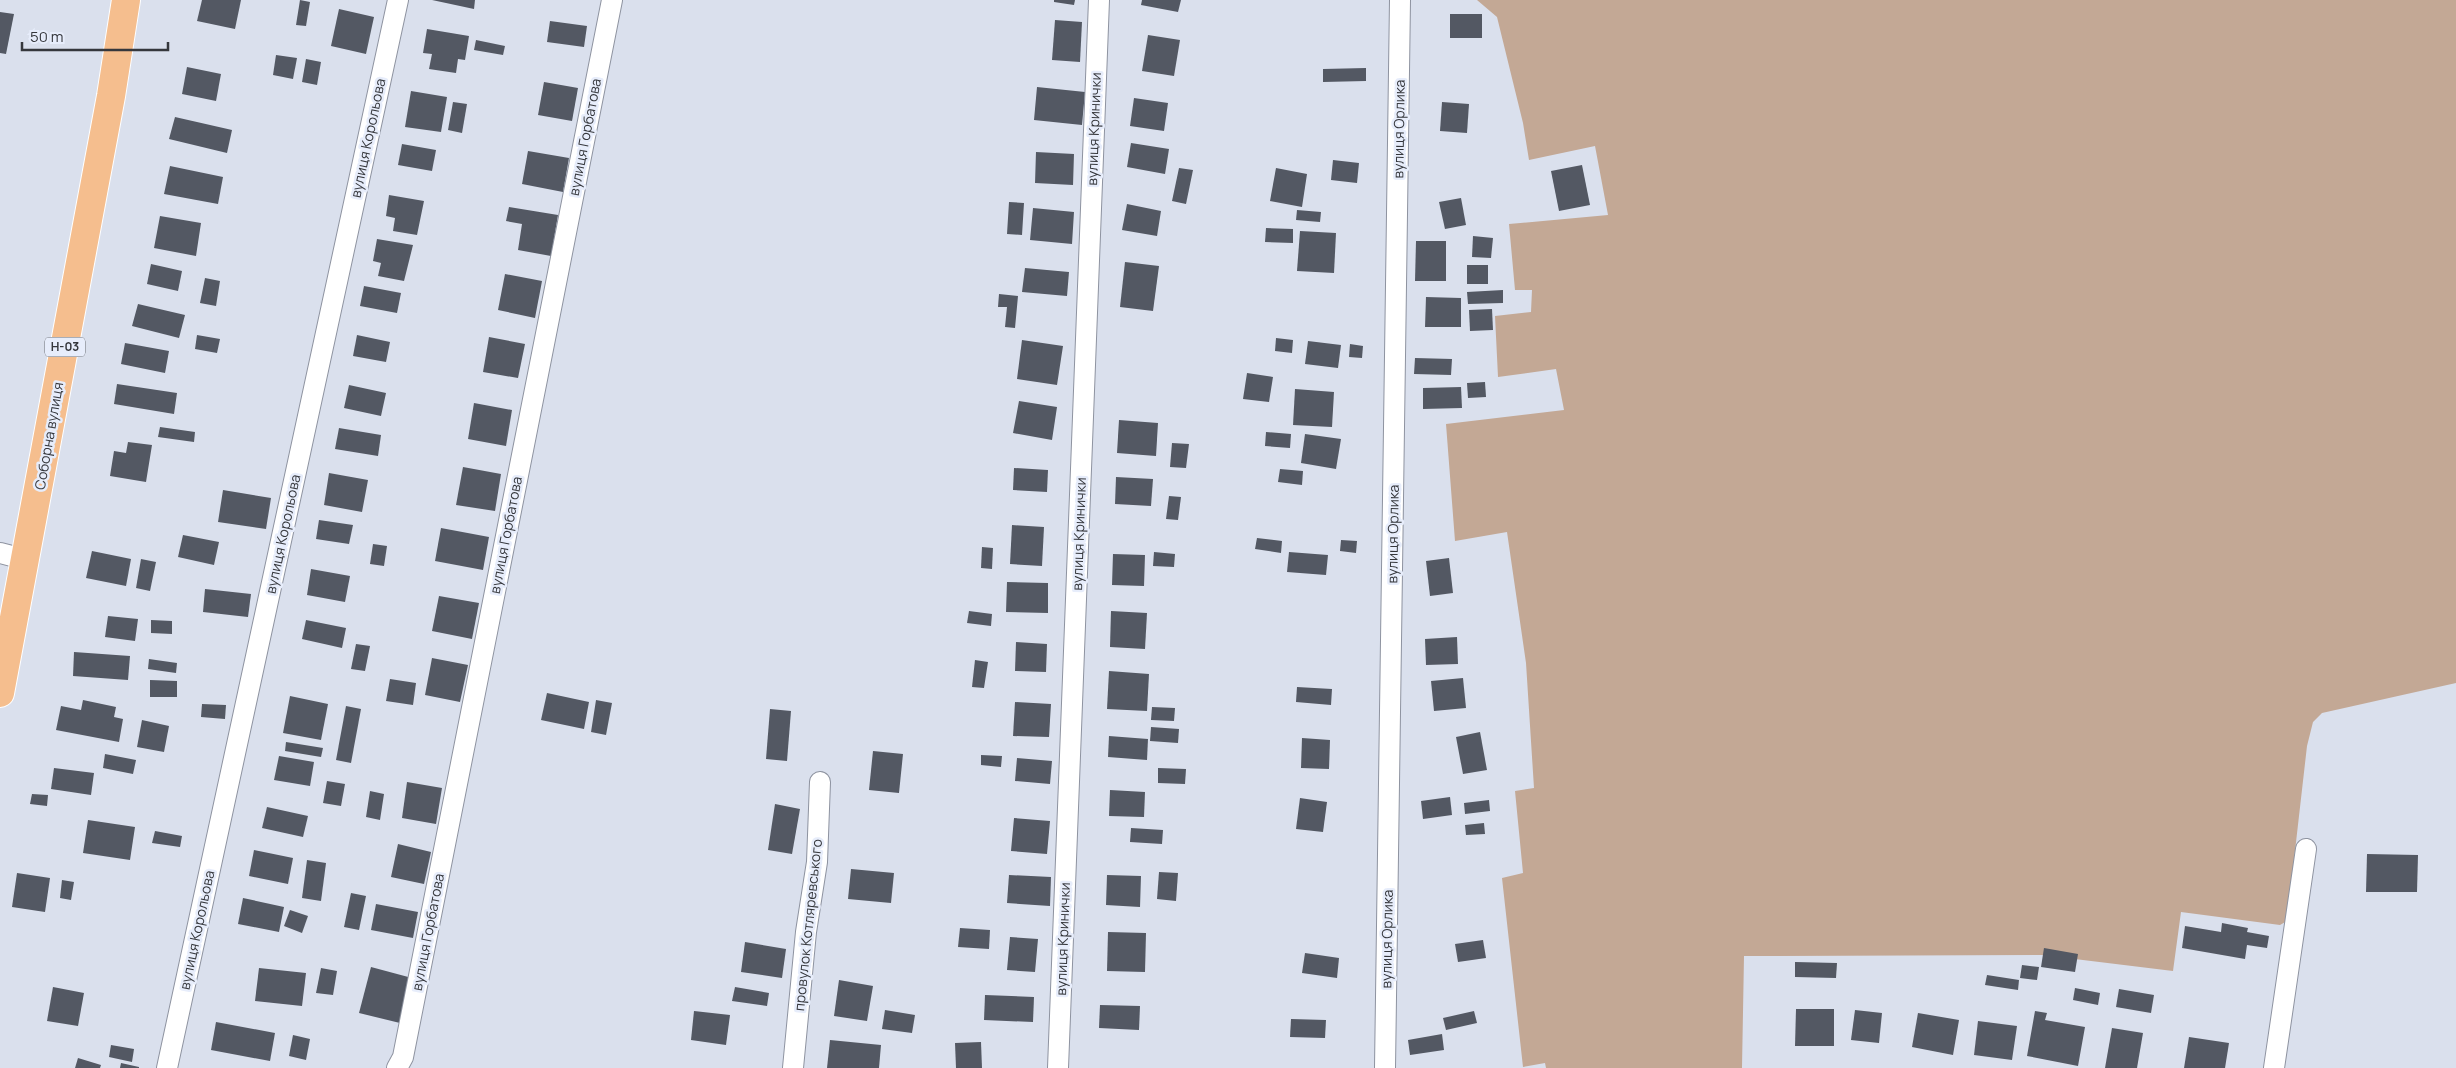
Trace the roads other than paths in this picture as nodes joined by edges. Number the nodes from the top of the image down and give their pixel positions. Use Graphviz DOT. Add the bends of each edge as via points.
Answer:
graph roads {
  1 [pos="126,0"];
  2 [pos="398,0"];
  3 [pos="612,0"];
  4 [pos="1098,0"];
  5 [pos="1400,0"];
  6 [pos="0,553"];
  7 [pos="26,560"];
  8 [pos="0,693"];
  9 [pos="820,782"];
  10 [pos="2306,849"];
  11 [pos="167,1068"];
  12 [pos="397,1068"];
  13 [pos="793,1068"];
  14 [pos="1058,1068"];
  15 [pos="1385,1068"];
  16 [pos="2274,1068"];
  1 -- 7 [label="main road, Соборна вулиця / Н-03"];
  2 -- 11 [label="street, вулиця Корольова"];
  3 -- 12 [label="street, вулиця Горбатова" via="403,1057"];
  4 -- 14 [label="street, вулиця Кринички"];
  5 -- 15 [label="street, вулиця Орлика"];
  6 -- 7 [label="street"];
  7 -- 8 [label="main road, Соборна вулиця / Н-03"];
  9 -- 13 [label="street, провулок Котляревського" via="817,862 806,932"];
  10 -- 16 [label="street"];
}
